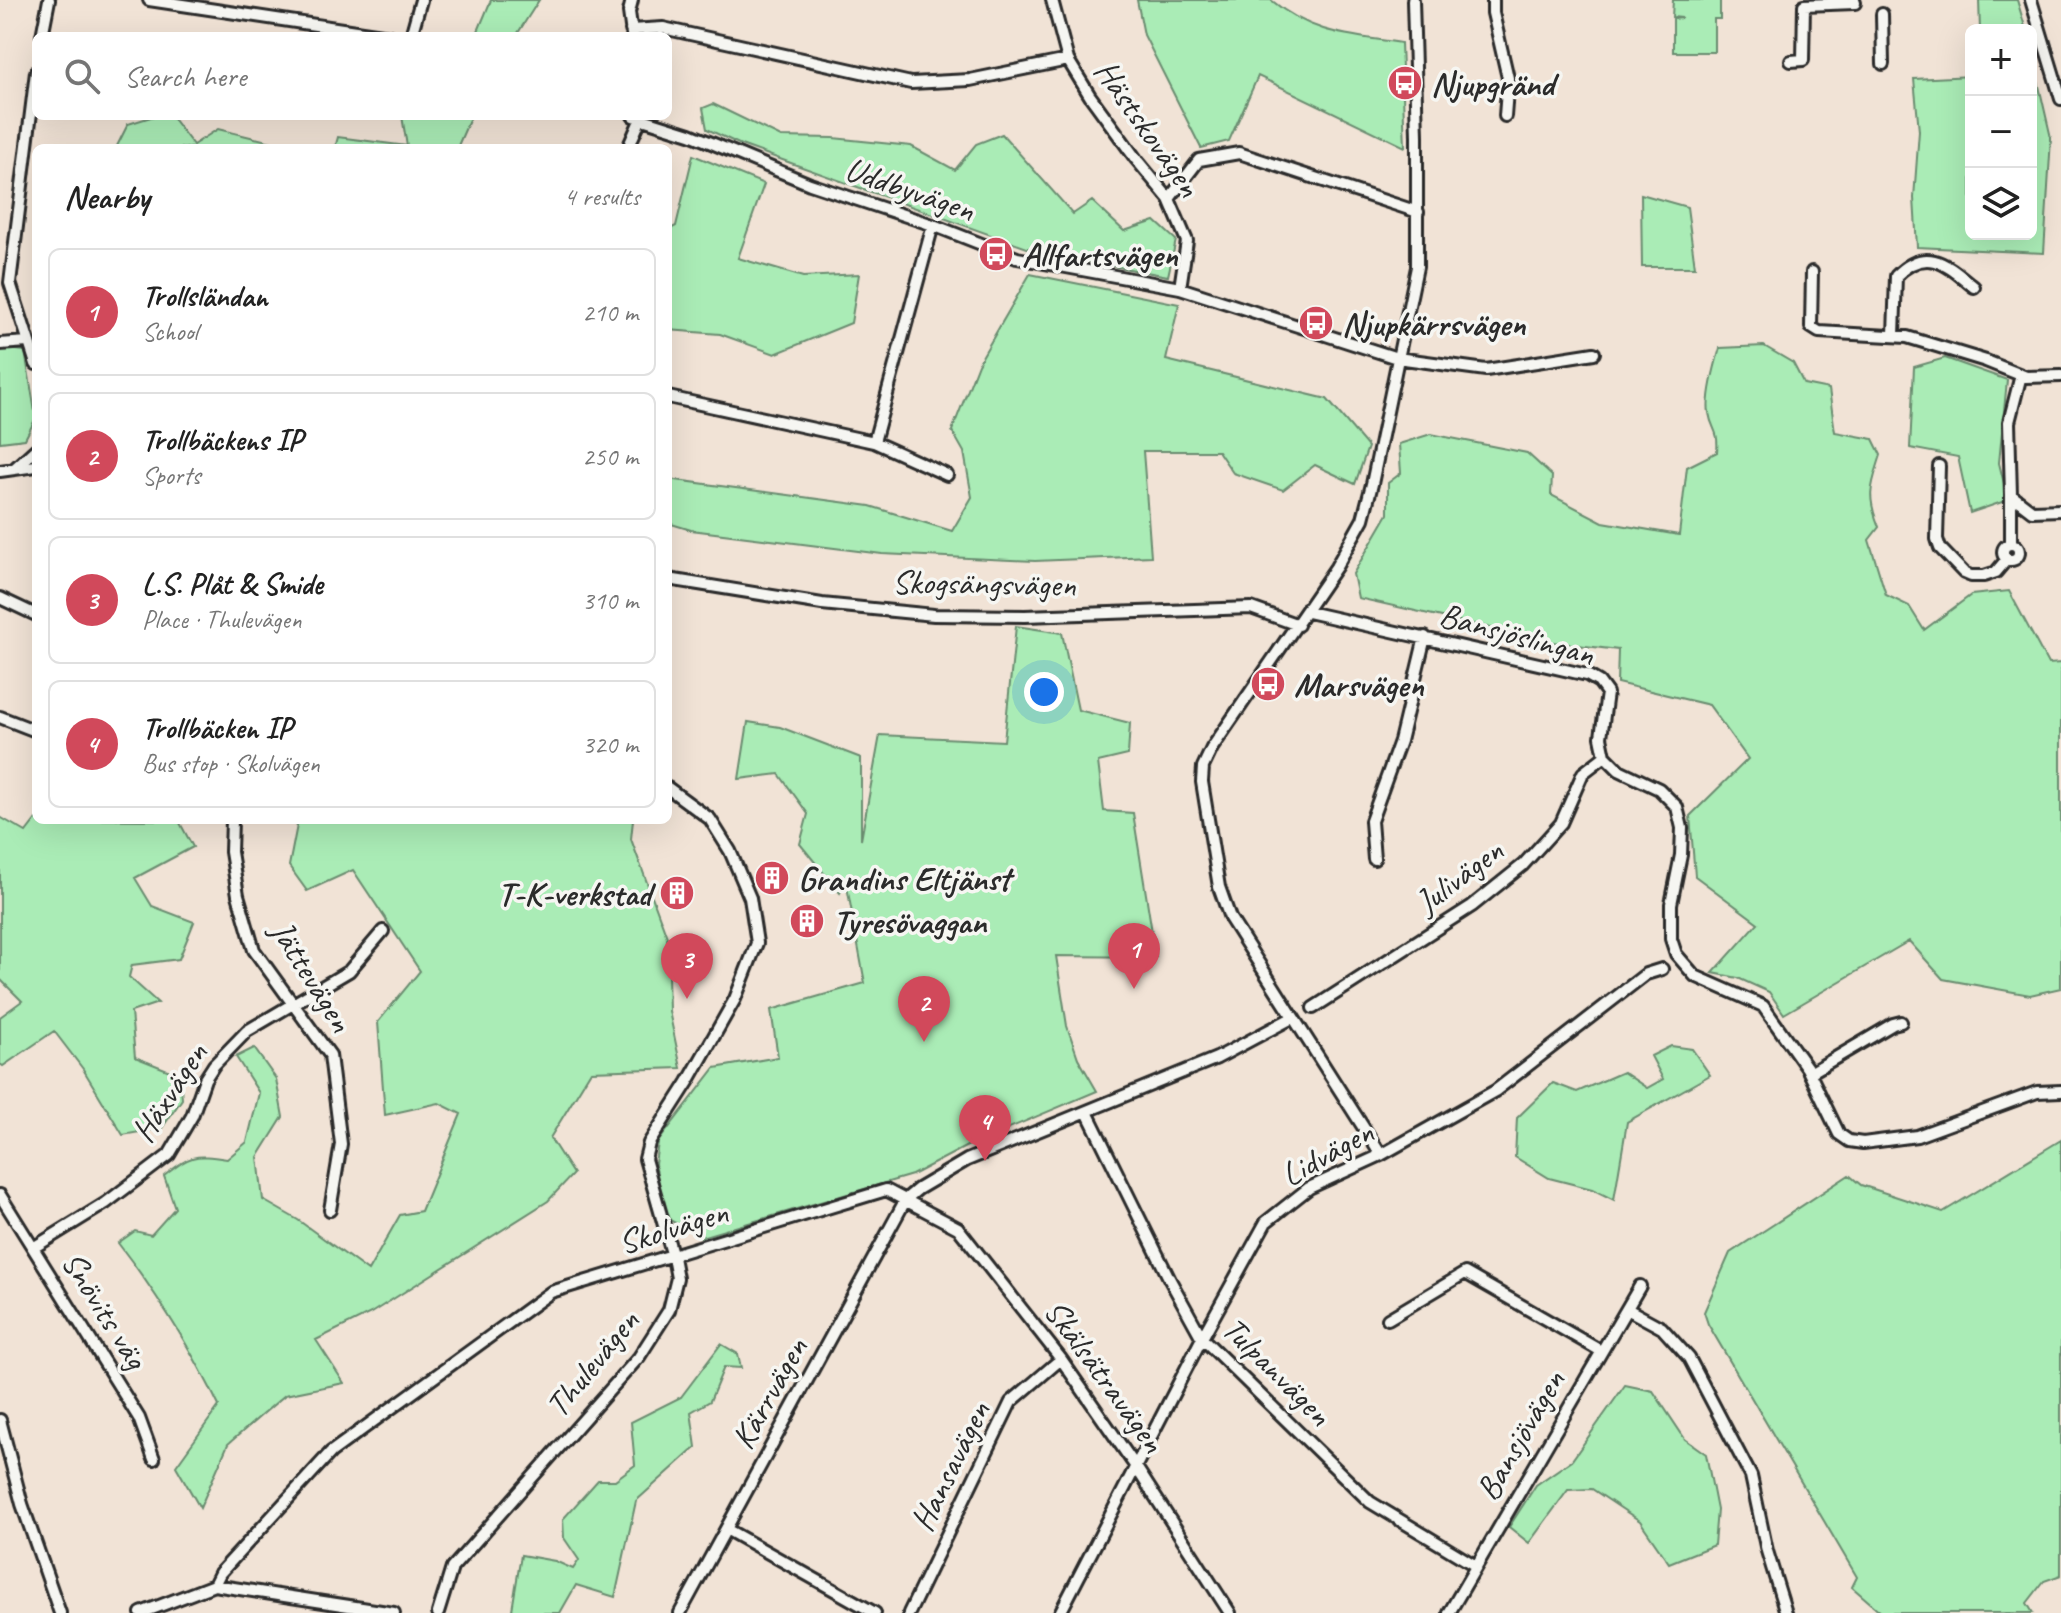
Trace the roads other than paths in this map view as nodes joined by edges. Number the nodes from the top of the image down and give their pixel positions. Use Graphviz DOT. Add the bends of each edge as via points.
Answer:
graph roads {
  1 [pos="49,0"];
  2 [pos="149,0"];
  3 [pos="421,0"];
  4 [pos="632,0"];
  5 [pos="1052,0"];
  6 [pos="1413,0"];
  7 [pos="1493,0"];
  8 [pos="2031,0"];
  9 [pos="1854,2"];
  10 [pos="1882,14"];
  11 [pos="43,32"];
  12 [pos="362,32"];
  13 [pos="412,32"];
  14 [pos="632,32"];
  15 [pos="638,32"];
  16 [pos="1068,60"];
  17 [pos="1791,61"];
  18 [pos="1883,64"];
  19 [pos="2061,99"];
  20 [pos="32,104"];
  21 [pos="1505,116"];
  22 [pos="638,120"];
  23 [pos="648,120"];
  24 [pos="629,144"];
  25 [pos="1169,199"];
  26 [pos="1418,212"];
  27 [pos="933,225"];
  28 [pos="1812,272"];
  29 [pos="0,276"];
  30 [pos="10,283"];
  31 [pos="1974,287"];
  32 [pos="1180,288"];
  33 [pos="1894,335"];
  34 [pos="28,342"];
  35 [pos="0,344"];
  36 [pos="32,353"];
  37 [pos="1594,353"];
  38 [pos="1397,358"];
  39 [pos="2021,375"];
  40 [pos="2061,376"];
  41 [pos="672,398"];
  42 [pos="874,442"];
  43 [pos="32,453"];
  44 [pos="1939,466"];
  45 [pos="32,467"];
  46 [pos="13,470"];
  47 [pos="0,471"];
  48 [pos="947,475"];
  49 [pos="2011,495"];
  50 [pos="2061,510"];
  51 [pos="672,580"];
  52 [pos="0,598"];
  53 [pos="1308,612"];
  54 [pos="32,613"];
  55 [pos="1298,625"];
  56 [pos="1425,637"];
  57 [pos="0,717"];
  58 [pos="32,729"];
  59 [pos="1605,756"];
  60 [pos="672,791"];
  61 [pos="232,824"];
  62 [pos="1374,859"];
  63 [pos="383,931"];
  64 [pos="1662,969"];
  65 [pos="293,1004"];
  66 [pos="1313,1008"];
  67 [pos="1292,1018"];
  68 [pos="1901,1022"];
  69 [pos="1810,1073"];
  70 [pos="2061,1091"];
  71 [pos="1087,1112"];
  72 [pos="1381,1155"];
  73 [pos="0,1195"];
  74 [pos="906,1199"];
  75 [pos="330,1210"];
  76 [pos="33,1248"];
  77 [pos="673,1257"];
  78 [pos="1640,1286"];
  79 [pos="1627,1309"];
  80 [pos="1388,1319"];
  81 [pos="1202,1338"];
  82 [pos="1601,1351"];
  83 [pos="1061,1359"];
  84 [pos="0,1420"];
  85 [pos="154,1459"];
  86 [pos="1136,1467"];
  87 [pos="726,1529"];
  88 [pos="1476,1566"];
  89 [pos="214,1585"];
  90 [pos="319,1608"];
  91 [pos="60,1613"];
  92 [pos="141,1613"];
  93 [pos="394,1613"];
  94 [pos="438,1613"];
  95 [pos="680,1613"];
  96 [pos="875,1613"];
  97 [pos="909,1613"];
  98 [pos="1060,1613"];
  99 [pos="1230,1613"];
  100 [pos="1449,1613"];
  101 [pos="1786,1613"];
  1 -- 11 [label="street"];
  2 -- 12 [label="street"];
  3 -- 13 [label="street"];
  4 -- 14 [label="street"];
  5 -- 16 [label="street, Hästskovägen"];
  6 -- 26 [label="street"];
  7 -- 21 [label="street" via="1508,78"];
  8 -- 19 [label="street"];
  9 -- 17 [label="street" via="1804,5 1803,60"];
  10 -- 18 [label="street"];
  15 -- 16 [label="street" via="663,28 911,83 970,80"];
  16 -- 25 [label="street, Hästskovägen"];
  20 -- 30 [label="street"];
  22 -- 24 [label="street"];
  23 -- 27 [label="street, Uddbyvägen" via="810,184"];
  25 -- 26 [label="street" via="1199,160 1239,153"];
  25 -- 32 [label="street, Hästskovägen" via="1187,241"];
  26 -- 38 [label="street" via="1417,267"];
  27 -- 32 [label="street, Uddbyvägen" via="1017,258"];
  27 -- 42 [label="street"];
  28 -- 33 [label="street" via="1811,327 1819,332"];
  29 -- 30 [label="street"];
  30 -- 34 [label="street"];
  31 -- 33 [label="street" via="1945,263 1912,264 1896,276"];
  32 -- 38 [label="street, Uddbyvägen"];
  33 -- 39 [label="street"];
  34 -- 35 [label="street"];
  34 -- 36 [label="street"];
  37 -- 38 [label="street, Uddbyvägen" via="1486,370"];
  38 -- 53 [label="street" via="1363,519"];
  39 -- 40 [label="street"];
  39 -- 49 [label="street" via="2009,422"];
  41 -- 42 [label="street"];
  42 -- 48 [label="street"];
  43 -- 46 [label="street"];
  44 -- 49 [label="street" via="1937,539 1945,556 1971,576 1996,572 2007,559 2003,549 2011,543"];
  45 -- 46 [label="street"];
  46 -- 47 [label="street"];
  49 -- 50 [label="street" via="2032,511"];
  51 -- 55 [label="street, Skogsängsvägen" via="822,604 934,615 1251,608"];
  52 -- 54 [label="street"];
  53 -- 55 [label="street"];
  53 -- 56 [label="street, Bansjöslingan"];
  55 -- 67 [label="street" via="1212,748 1202,782 1219,887 1230,918"];
  56 -- 59 [label="street, Bansjöslingan" via="1599,682 1607,693 1601,737"];
  56 -- 62 [label="street" via="1400,741 1371,821"];
  57 -- 58 [label="street"];
  59 -- 66 [label="street, Julivägen" via="1583,773 1561,823 1523,865 1472,906"];
  59 -- 69 [label="street" via="1619,770 1659,789 1677,807 1681,855 1671,904 1676,954 1695,976 1763,1006"];
  60 -- 77 [label="street, Thulevägen" via="710,819 730,851 750,898 757,943 735,999 649,1143 645,1159"];
  61 -- 65 [label="street, Jättevägen" via="238,895 254,950"];
  63 -- 65 [label="street, Häxvägen" via="349,971"];
  64 -- 72 [label="street, Lidvägen" via="1646,974 1495,1091"];
  65 -- 75 [label="street, Jättevägen" via="330,1055 341,1144"];
  65 -- 76 [label="street, Häxvägen" via="247,1031 214,1065 169,1155 106,1203"];
  67 -- 71 [label="street" via="1217,1058"];
  67 -- 72 [label="street"];
  68 -- 69 [label="street"];
  69 -- 70 [label="street" via="1837,1132 1863,1143 1917,1136 2037,1092"];
  71 -- 74 [label="street" via="967,1160"];
  71 -- 81 [label="street, Tulpanvägen"];
  72 -- 81 [label="street, Lidvägen" via="1309,1188 1266,1222"];
  73 -- 76 [label="street, Snövits väg"];
  74 -- 77 [label="street, Skolvägen" via="886,1190"];
  74 -- 83 [label="street, Skälsätravägen" via="958,1228"];
  74 -- 87 [label="street, Kärrvägen"];
  76 -- 85 [label="street, Snövits väg" via="139,1418"];
  77 -- 89 [label="street, Skolvägen" via="551,1292 331,1452"];
  77 -- 94 [label="street, Thulevägen" via="677,1278 669,1310 639,1357 452,1568"];
  78 -- 79 [label="street, Bansjövägen"];
  79 -- 82 [label="street, Bansjövägen"];
  79 -- 101 [label="street" via="1662,1328 1689,1358 1751,1476"];
  80 -- 82 [label="street" via="1465,1273"];
  81 -- 86 [label="street, Lidvägen"];
  81 -- 88 [label="street, Tulpanvägen" via="1370,1502"];
  82 -- 88 [label="street, Bansjövägen"];
  83 -- 86 [label="street, Skälsätravägen"];
  83 -- 97 [label="street, Hansavägen" via="1011,1402"];
  84 -- 91 [label="street"];
  86 -- 98 [label="street, Lidvägen"];
  86 -- 99 [label="street, Skälsätravägen"];
  87 -- 95 [label="street, Kärrvägen"];
  87 -- 96 [label="street"];
  88 -- 100 [label="street, Bansjövägen"];
  89 -- 90 [label="street"];
  89 -- 92 [label="street"];
  90 -- 93 [label="street"];
}
